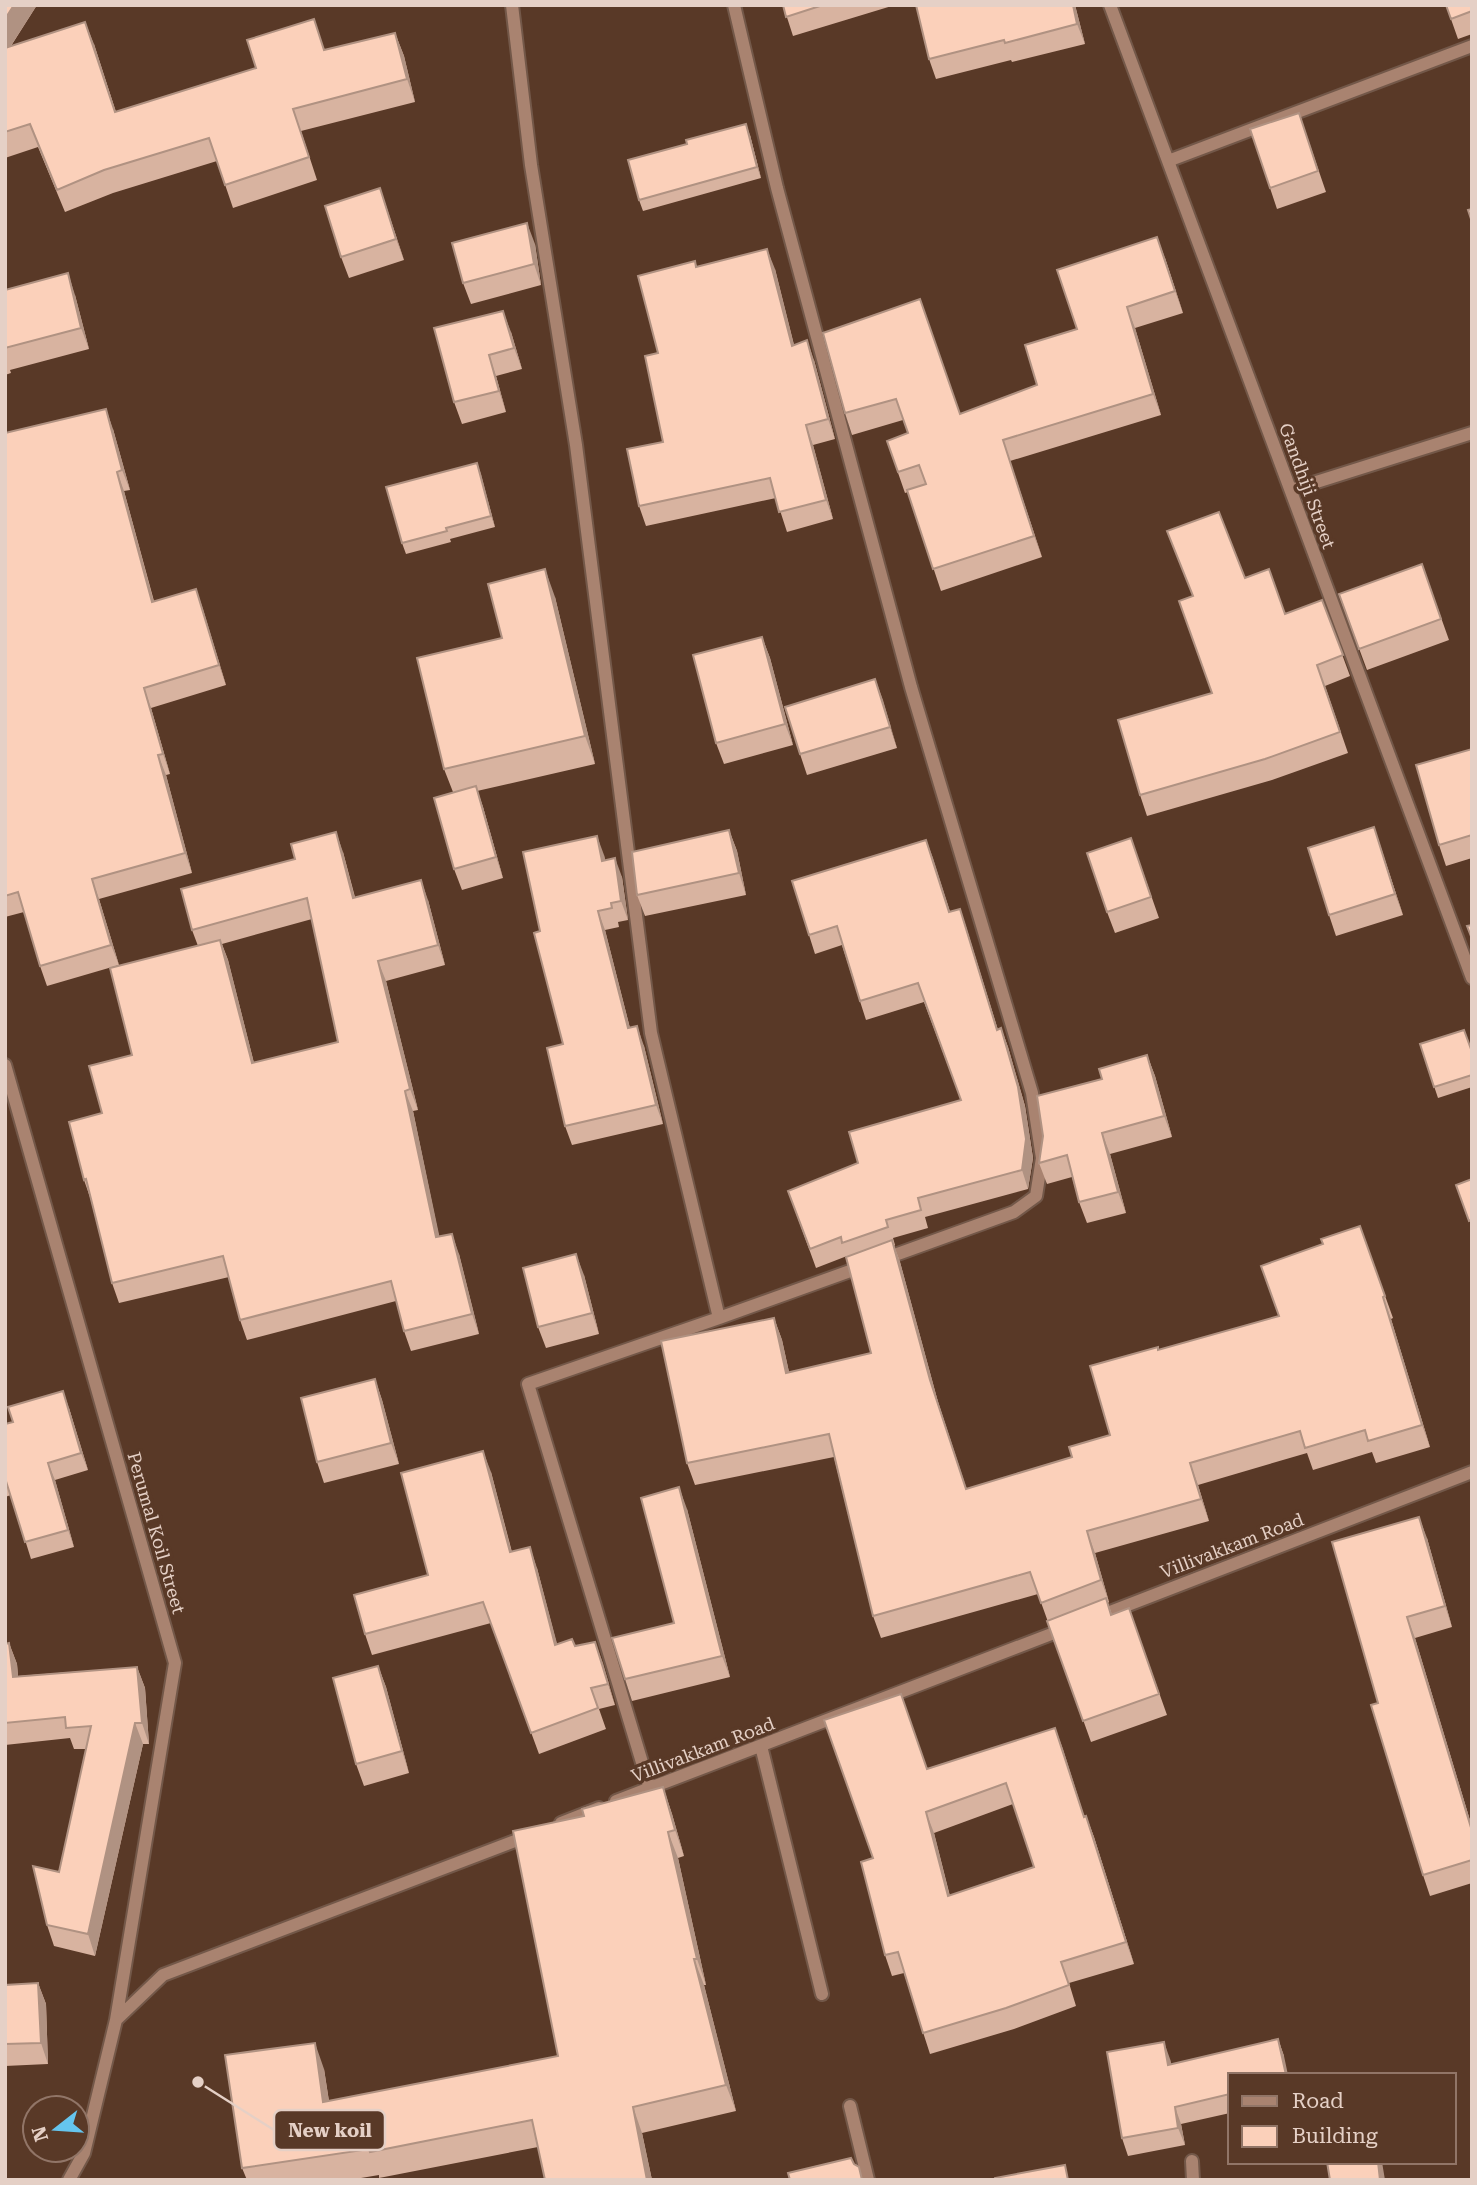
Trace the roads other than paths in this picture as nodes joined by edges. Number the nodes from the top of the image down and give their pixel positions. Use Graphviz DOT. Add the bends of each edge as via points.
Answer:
graph roads {
  1 [pos="512,5"];
  2 [pos="734,5"];
  3 [pos="1110,5"];
  4 [pos="1472,46"];
  5 [pos="1168,161"];
  6 [pos="1472,433"];
  7 [pos="1290,491"];
  8 [pos="1472,978"];
  9 [pos="5,1065"];
  10 [pos="719,1318"];
  11 [pos="1471,1474"];
  12 [pos="761,1746"];
  13 [pos="650,1789"];
  14 [pos="822,1994"];
  15 [pos="116,2020"];
  16 [pos="850,2106"];
  17 [pos="1192,2161"];
  18 [pos="69,2180"];
  19 [pos="868,2180"];
  20 [pos="1193,2180"];
  1 -- 10 [label="street" via="531,165 576,444 651,1033"];
  2 -- 10 [label="street" via="777,188 911,687 1032,1093 1042,1158 1036,1196 1014,1212"];
  3 -- 5 [label="street, Gandhiji Street"];
  4 -- 5 [label="street"];
  5 -- 7 [label="street, Gandhiji Street"];
  6 -- 7 [label="street"];
  7 -- 8 [label="street, Gandhiji Street"];
  9 -- 15 [label="street, Perumal Koil Street" via="175,1663"];
  10 -- 13 [label="street" via="528,1384"];
  11 -- 12 [label="street, Villivakkam Road"];
  12 -- 13 [label="street, Villivakkam Road"];
  12 -- 14 [label="street"];
  13 -- 15 [label="street, Villivakkam Road" via="163,1975"];
  15 -- 18 [label="street" via="84,2153"];
  16 -- 19 [label="street"];
  17 -- 20 [label="street"];
}
